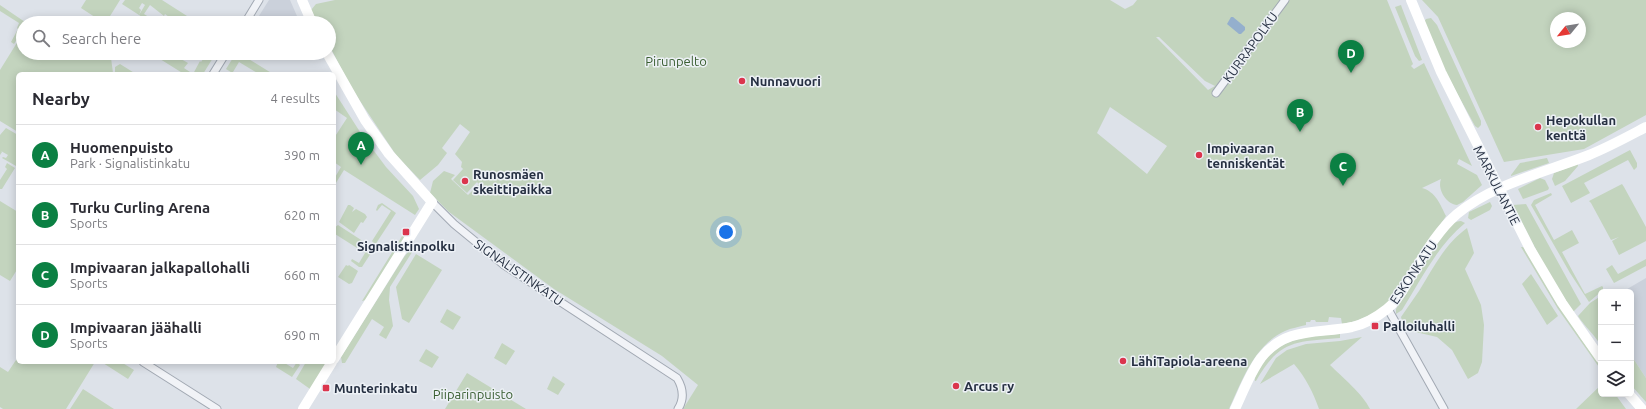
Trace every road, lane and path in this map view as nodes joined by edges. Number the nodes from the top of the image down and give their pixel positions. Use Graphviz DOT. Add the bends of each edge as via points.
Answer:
graph roads {
  1 [pos="259,0"];
  2 [pos="302,0"];
  3 [pos="1285,0"];
  4 [pos="1411,0"];
  5 [pos="249,16"];
  6 [pos="309,16"];
  7 [pos="222,60"];
  8 [pos="331,60"];
  9 [pos="214,72"];
  10 [pos="1216,93"];
  11 [pos="1646,127"];
  12 [pos="1499,189"];
  13 [pos="432,202"];
  14 [pos="1388,309"];
  15 [pos="1598,355"];
  16 [pos="336,356"];
  17 [pos="146,364"];
  18 [pos="331,364"];
  19 [pos="1632,397"];
  20 [pos="217,409"];
  21 [pos="303,409"];
  22 [pos="678,409"];
  23 [pos="1234,409"];
  24 [pos="1444,409"];
  25 [pos="1642,409"];
  1 -- 5 [label="street"];
  2 -- 6 [label="street"];
  3 -- 10 [label="street, KURRAPOLKU"];
  4 -- 12 [label="street, MARKULANTIE" via="1441,72"];
  7 -- 9 [label="street"];
  8 -- 13 [label="street, SIGNALISTINKATU" via="389,154"];
  11 -- 12 [label="street, ESKONKATU" via="1595,153"];
  12 -- 14 [label="street, ESKONKATU" via="1463,209 1448,223"];
  12 -- 15 [label="street, MARKULANTIE" via="1549,282"];
  13 -- 16 [label="street"];
  13 -- 22 [label="street, SIGNALISTINKATU" via="454,224 504,265 677,378 683,391"];
  14 -- 23 [label="street, ESKONKATU" via="1358,325 1303,332 1276,344 1257,364"];
  14 -- 24 [label="street"];
  17 -- 20 [label="street"];
  18 -- 21 [label="street"];
  19 -- 25 [label="street"];
}
